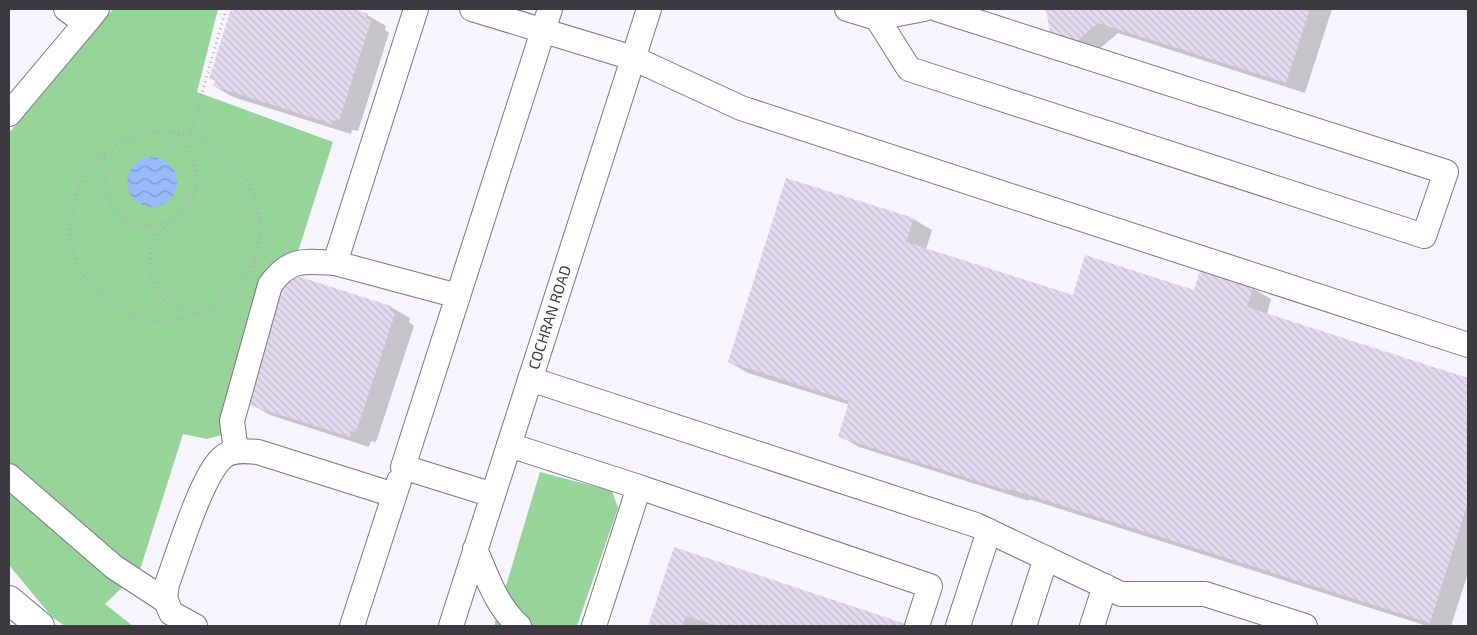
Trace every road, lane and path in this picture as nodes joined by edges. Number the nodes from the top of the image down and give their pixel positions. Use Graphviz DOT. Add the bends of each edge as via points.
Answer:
graph roads {
  1 [pos="66,9"];
  2 [pos="226,9"];
  3 [pos="416,9"];
  4 [pos="472,9"];
  5 [pos="550,9"];
  6 [pos="649,9"];
  7 [pos="847,9"];
  8 [pos="924,9"];
  9 [pos="937,9"];
  10 [pos="92,14"];
  11 [pos="877,18"];
  12 [pos="544,32"];
  13 [pos="633,58"];
  14 [pos="9,114"];
  15 [pos="178,134"];
  16 [pos="190,135"];
  17 [pos="105,152"];
  18 [pos="167,223"];
  19 [pos="335,263"];
  20 [pos="458,296"];
  21 [pos="200,314"];
  22 [pos="1468,345"];
  23 [pos="530,379"];
  24 [pos="509,445"];
  25 [pos="236,451"];
  26 [pos="403,467"];
  27 [pos="9,476"];
  28 [pos="639,487"];
  29 [pos="394,495"];
  30 [pos="493,495"];
  31 [pos="989,531"];
  32 [pos="475,549"];
  33 [pos="1046,558"];
  34 [pos="1105,586"];
  35 [pos="9,600"];
  36 [pos="166,601"];
  37 [pos="40,626"];
  38 [pos="195,626"];
  39 [pos="352,626"];
  40 [pos="451,626"];
  41 [pos="519,626"];
  42 [pos="594,626"];
  43 [pos="917,626"];
  44 [pos="958,626"];
  45 [pos="1024,626"];
  46 [pos="1092,626"];
  47 [pos="1305,626"];
  1 -- 10 [label="street" via="78,18"];
  2 -- 16 [label="path"];
  3 -- 19 [label="street"];
  4 -- 12 [label="street"];
  5 -- 12 [label="street"];
  6 -- 13 [label="street, COCHRAN ROAD"];
  7 -- 11 [label="street"];
  8 -- 11 [label="street"];
  9 -- 11 [label="street" via="1446,172 1424,236 909,69"];
  10 -- 14 [label="street"];
  12 -- 13 [label="street"];
  12 -- 20 [label="street"];
  13 -- 22 [label="street" via="741,108"];
  13 -- 23 [label="street, COCHRAN ROAD"];
  15 -- 16 [label="path"];
  15 -- 17 [label="path" via="160,132 132,137"];
  15 -- 18 [label="path" via="193,158 196,181 192,203"];
  16 -- 21 [label="path" via="216,147 238,166 253,192 260,220 257,250 246,277 226,299"];
  17 -- 18 [label="path" via="103,180 109,202 118,216 144,225"];
  17 -- 21 [label="path" via="85,174 73,201 69,231 76,261 91,286 102,296 114,306 141,318 171,321"];
  18 -- 21 [label="path" via="150,250 150,271 157,291 170,304"];
  19 -- 20 [label="street"];
  19 -- 25 [label="street" via="293,263 279,272 270,285 232,421"];
  20 -- 26 [label="street"];
  23 -- 24 [label="street, COCHRAN ROAD"];
  23 -- 31 [label="street"];
  24 -- 28 [label="street"];
  24 -- 30 [label="street, COCHRAN ROAD"];
  25 -- 29 [label="street" via="258,452"];
  25 -- 36 [label="street" via="222,457 207,477 167,584"];
  26 -- 29 [label="street"];
  26 -- 30 [label="street"];
  27 -- 36 [label="street" via="114,567"];
  28 -- 42 [label="street"];
  28 -- 43 [label="street" via="930,586"];
  29 -- 39 [label="street"];
  30 -- 32 [label="street, COCHRAN ROAD"];
  31 -- 33 [label="street"];
  31 -- 44 [label="street"];
  32 -- 40 [label="street, COCHRAN ROAD"];
  32 -- 41 [label="street" via="501,606"];
  33 -- 34 [label="street"];
  33 -- 45 [label="street"];
  34 -- 46 [label="street"];
  34 -- 47 [label="street" via="1121,594 1205,594"];
  35 -- 37 [label="main road"];
  36 -- 38 [label="street" via="171,613"];
}
